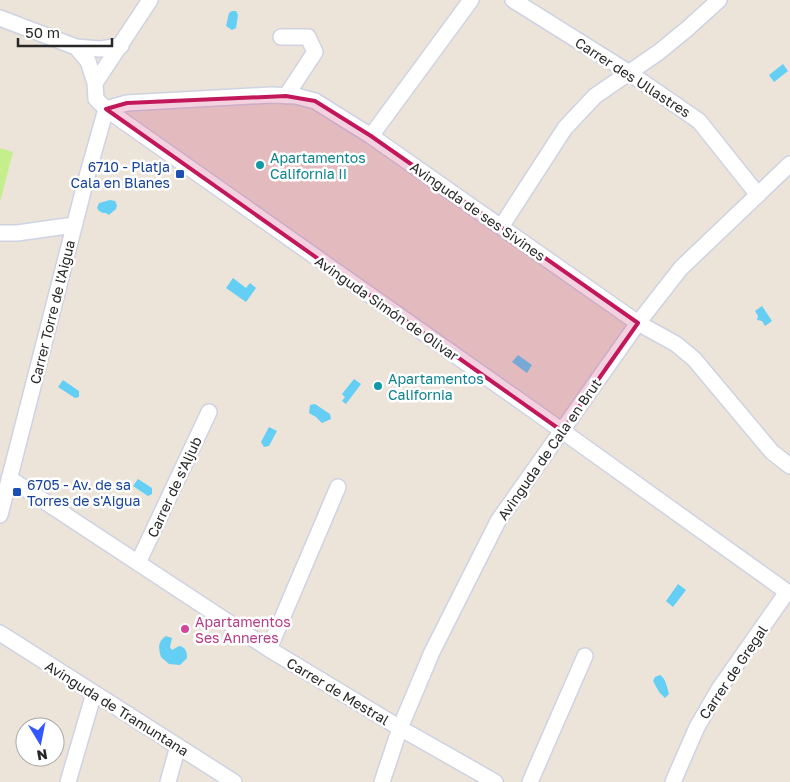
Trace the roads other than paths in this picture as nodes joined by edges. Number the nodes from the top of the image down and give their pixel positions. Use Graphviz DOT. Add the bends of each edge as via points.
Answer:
graph roads {
  1 [pos="150,0"];
  2 [pos="471,0"];
  3 [pos="513,0"];
  4 [pos="719,0"];
  5 [pos="0,18"];
  6 [pos="281,37"];
  7 [pos="121,46"];
  8 [pos="76,47"];
  9 [pos="628,72"];
  10 [pos="95,83"];
  11 [pos="286,96"];
  12 [pos="106,109"];
  13 [pos="371,136"];
  14 [pos="790,164"];
  15 [pos="758,194"];
  16 [pos="74,225"];
  17 [pos="501,227"];
  18 [pos="0,233"];
  19 [pos="638,323"];
  20 [pos="209,412"];
  21 [pos="562,431"];
  22 [pos="790,466"];
  23 [pos="10,478"];
  24 [pos="338,488"];
  25 [pos="0,515"];
  26 [pos="138,563"];
  27 [pos="789,593"];
  28 [pos="0,633"];
  29 [pos="270,649"];
  30 [pos="584,656"];
  31 [pos="94,693"];
  32 [pos="400,728"];
  33 [pos="178,746"];
  34 [pos="68,782"];
  35 [pos="168,782"];
  36 [pos="234,782"];
  37 [pos="382,782"];
  38 [pos="495,782"];
  39 [pos="530,782"];
  40 [pos="673,782"];
  1 -- 7 [label="street"];
  2 -- 13 [label="street"];
  3 -- 9 [label="street, Carrer des Ullastres"];
  4 -- 9 [label="street" via="688,30"];
  5 -- 8 [label="street"];
  6 -- 11 [label="street" via="308,37 315,52"];
  7 -- 8 [label="street" via="100,49"];
  7 -- 10 [label="street"];
  8 -- 10 [label="street" via="88,61"];
  9 -- 15 [label="street, Carrer des Ullastres" via="699,121"];
  9 -- 17 [label="street" via="595,96 566,128"];
  10 -- 12 [label="street" via="96,99"];
  11 -- 12 [label="street, Avinguda de ses Sivines" via="127,103"];
  11 -- 13 [label="street, Avinguda de ses Sivines" via="314,100"];
  12 -- 16 [label="street, Carrer Torre de l'Aigua"];
  12 -- 21 [label="street, Avinguda Simón de Olivar"];
  13 -- 17 [label="street, Avinguda de ses Sivines"];
  14 -- 15 [label="street, Avinguda de Cala en Brut"];
  15 -- 19 [label="street, Avinguda de Cala en Brut" via="681,268"];
  16 -- 18 [label="street"];
  16 -- 23 [label="street, Carrer Torre de l'Aigua"];
  17 -- 19 [label="street, Avinguda de ses Sivines"];
  19 -- 21 [label="street, Avinguda de Cala en Brut"];
  19 -- 22 [label="street, Avinguda de ses Sivines" via="676,344 694,359 772,452"];
  20 -- 26 [label="street, Carrer de s'Aljub"];
  21 -- 27 [label="street, Avinguda Simón de Olivar"];
  21 -- 32 [label="street, Avinguda de Cala en Brut" via="498,521 432,652"];
  23 -- 25 [label="street, Carrer Torre de l'Aigua"];
  23 -- 26 [label="street, Carrer de Mestral"];
  24 -- 29 [label="street"];
  26 -- 29 [label="street, Carrer de Mestral"];
  27 -- 40 [label="street, Carrer de Gregal" via="719,689 697,727"];
  28 -- 31 [label="street, Avinguda de Tramuntana"];
  29 -- 32 [label="street, Carrer de Mestral"];
  30 -- 39 [label="street"];
  31 -- 33 [label="street, Avinguda de Tramuntana"];
  31 -- 34 [label="street"];
  32 -- 37 [label="street, Avinguda de Cala en Brut"];
  32 -- 38 [label="street, Carrer de Mestral"];
  33 -- 35 [label="street"];
  33 -- 36 [label="street, Avinguda de Tramuntana"];
}
